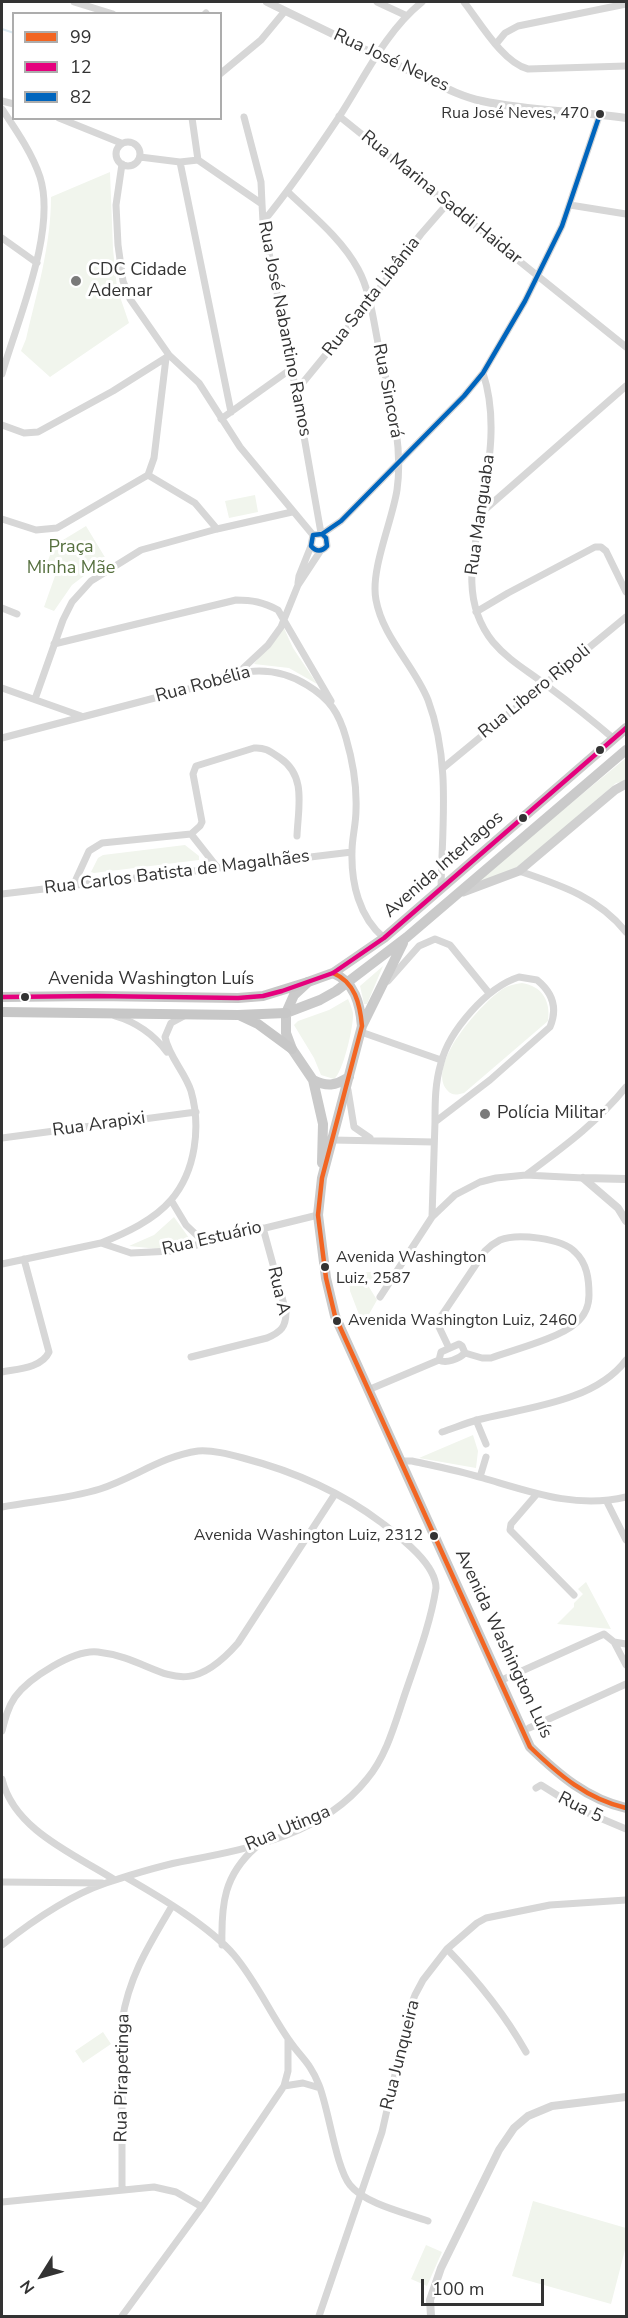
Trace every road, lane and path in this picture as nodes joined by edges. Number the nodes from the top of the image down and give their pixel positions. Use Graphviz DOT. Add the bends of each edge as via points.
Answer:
graph roads {
  1 [pos="74,2"];
  2 [pos="267,2"];
  3 [pos="377,2"];
  4 [pos="422,2"];
  5 [pos="464,2"];
  6 [pos="627,4"];
  7 [pos="285,11"];
  8 [pos="106,12"];
  9 [pos="405,15"];
  10 [pos="496,44"];
  11 [pos="376,56"];
  12 [pos="627,66"];
  13 [pos="222,72"];
  14 [pos="2,109"];
  15 [pos="600,114"];
  16 [pos="244,117"];
  17 [pos="339,117"];
  18 [pos="627,118"];
  19 [pos="64,120"];
  20 [pos="192,120"];
  21 [pos="121,143"];
  22 [pos="140,157"];
  23 [pos="198,160"];
  24 [pos="180,162"];
  25 [pos="122,165"];
  26 [pos="288,192"];
  27 [pos="448,203"];
  28 [pos="262,204"];
  29 [pos="570,205"];
  30 [pos="627,214"];
  31 [pos="263,222"];
  32 [pos="2,238"];
  33 [pos="37,263"];
  34 [pos="538,276"];
  35 [pos="369,302"];
  36 [pos="627,347"];
  37 [pos="168,357"];
  38 [pos="291,369"];
  39 [pos="483,373"];
  40 [pos="2,374"];
  41 [pos="627,386"];
  42 [pos="296,391"];
  43 [pos="231,412"];
  44 [pos="221,419"];
  45 [pos="2,425"];
  46 [pos="399,461"];
  47 [pos="148,475"];
  48 [pos="292,512"];
  49 [pos="481,513"];
  50 [pos="2,519"];
  51 [pos="341,521"];
  52 [pos="218,529"];
  53 [pos="316,538"];
  54 [pos="327,542"];
  55 [pos="321,550"];
  56 [pos="298,585"];
  57 [pos="627,592"];
  58 [pos="2,608"];
  59 [pos="476,612"];
  60 [pos="18,614"];
  61 [pos="627,617"];
  62 [pos="284,621"];
  63 [pos="54,644"];
  64 [pos="237,674"];
  65 [pos="546,684"];
  66 [pos="2,688"];
  67 [pos="34,699"];
  68 [pos="334,707"];
  69 [pos="82,717"];
  70 [pos="627,728"];
  71 [pos="2,738"];
  72 [pos="614,739"];
  73 [pos="627,750"];
  74 [pos="443,768"];
  75 [pos="627,784"];
  76 [pos="191,834"];
  77 [pos="297,836"];
  78 [pos="352,852"];
  79 [pos="217,867"];
  80 [pos="519,871"];
  81 [pos="73,886"];
  82 [pos="441,891"];
  83 [pos="2,894"];
  84 [pos="453,896"];
  85 [pos="627,932"];
  86 [pos="407,937"];
  87 [pos="384,938"];
  88 [pos="333,973"];
  89 [pos="308,982"];
  90 [pos="348,982"];
  91 [pos="381,989"];
  92 [pos="489,993"];
  93 [pos="2,997"];
  94 [pos="2,1012"];
  95 [pos="102,1012"];
  96 [pos="286,1012"];
  97 [pos="188,1014"];
  98 [pos="238,1015"];
  99 [pos="362,1029"];
  100 [pos="292,1048"];
  101 [pos="175,1060"];
  102 [pos="441,1060"];
  103 [pos="313,1080"];
  104 [pos="348,1080"];
  105 [pos="627,1088"];
  106 [pos="196,1112"];
  107 [pos="435,1122"];
  108 [pos="2,1138"];
  109 [pos="373,1139"];
  110 [pos="332,1140"];
  111 [pos="434,1142"];
  112 [pos="526,1174"];
  113 [pos="322,1178"];
  114 [pos="583,1178"];
  115 [pos="627,1179"];
  116 [pos="171,1200"];
  117 [pos="318,1215"];
  118 [pos="432,1217"];
  119 [pos="627,1221"];
  120 [pos="263,1228"];
  121 [pos="101,1243"];
  122 [pos="205,1244"];
  123 [pos="24,1259"];
  124 [pos="2,1264"];
  125 [pos="380,1297"];
  126 [pos="449,1348"];
  127 [pos="465,1353"];
  128 [pos="191,1357"];
  129 [pos="439,1360"];
  130 [pos="627,1360"];
  131 [pos="2,1372"];
  132 [pos="368,1390"];
  133 [pos="476,1420"];
  134 [pos="442,1432"];
  135 [pos="486,1443"];
  136 [pos="486,1457"];
  137 [pos="401,1461"];
  138 [pos="480,1477"];
  139 [pos="335,1494"];
  140 [pos="536,1495"];
  141 [pos="627,1497"];
  142 [pos="607,1502"];
  143 [pos="2,1508"];
  144 [pos="627,1540"];
  145 [pos="574,1595"];
  146 [pos="614,1642"];
  147 [pos="627,1644"];
  148 [pos="627,1665"];
  149 [pos="504,1679"];
  150 [pos="627,1683"];
  151 [pos="529,1728"];
  152 [pos="2,1731"];
  153 [pos="2,1779"];
  154 [pos="536,1788"];
  155 [pos="627,1808"];
  156 [pos="627,1829"];
  157 [pos="258,1846"];
  158 [pos="127,1878"];
  159 [pos="115,1880"];
  160 [pos="2,1882"];
  161 [pos="104,1883"];
  162 [pos="627,1900"];
  163 [pos="172,1906"];
  164 [pos="2,1945"];
  165 [pos="222,1945"];
  166 [pos="447,1949"];
  167 [pos="288,2040"];
  168 [pos="526,2052"];
  169 [pos="284,2086"];
  170 [pos="320,2088"];
  171 [pos="627,2097"];
  172 [pos="122,2190"];
  173 [pos="361,2195"];
  174 [pos="2,2202"];
  175 [pos="201,2207"];
  176 [pos="428,2221"];
  177 [pos="122,2316"];
  178 [pos="319,2316"];
  179 [pos="431,2316"];
  1 -- 8 [label="street"];
  2 -- 7 [label="street, Rua José Neves"];
  3 -- 9 [label="street"];
  4 -- 9 [label="street"];
  5 -- 10 [label="street"];
  6 -- 10 [label="street" via="518,26"];
  7 -- 11 [label="street, Rua José Neves"];
  7 -- 13 [label="street" via="261,40"];
  9 -- 11 [label="street"];
  10 -- 12 [label="street" via="513,62 528,69"];
  11 -- 15 [label="street, Rua José Neves" via="481,101"];
  11 -- 17 [label="street"];
  14 -- 33 [label="street" via="40,178 43,225"];
  15 -- 18 [label="street, Rua José Neves"];
  15 -- 29 [label="street"];
  16 -- 28 [label="street" via="261,182"];
  17 -- 26 [label="street"];
  17 -- 27 [label="street, Rua Marina Saddi Haidar"];
  19 -- 21 [label="street"];
  20 -- 23 [label="street"];
  21 -- 22 [label="street" via="137,145"];
  21 -- 25 [label="street" via="116,154"];
  22 -- 24 [label="street"];
  22 -- 25 [label="street" via="135,164"];
  23 -- 24 [label="street"];
  23 -- 28 [label="street, Rua José Nabantino Ramos"];
  24 -- 43 [label="street"];
  25 -- 37 [label="street" via="116,205 123,281"];
  26 -- 31 [label="street"];
  26 -- 35 [label="street, Rua Sincorá" via="348,254 363,279"];
  27 -- 34 [label="street, Rua Marina Saddi Haidar"];
  27 -- 35 [label="street, Rua Santa Libânia"];
  28 -- 31 [label="street, Rua José Nabantino Ramos"];
  29 -- 30 [label="street"];
  29 -- 34 [label="street"];
  31 -- 38 [label="street, Rua José Nabantino Ramos"];
  32 -- 33 [label="street"];
  33 -- 40 [label="street"];
  34 -- 36 [label="street, Rua Marina Saddi Haidar"];
  34 -- 39 [label="street"];
  35 -- 42 [label="street, Rua Santa Libânia"];
  35 -- 46 [label="street, Rua Sincorá"];
  37 -- 44 [label="street" via="199,383"];
  37 -- 45 [label="street" via="38,432 24,433"];
  37 -- 47 [label="street" via="154,458"];
  38 -- 42 [label="street, Rua José Nabantino Ramos"];
  38 -- 43 [label="street"];
  39 -- 46 [label="street"];
  39 -- 49 [label="street, Rua Manguaba" via="492,422"];
  41 -- 49 [label="street"];
  42 -- 53 [label="street, Rua José Nabantino Ramos" via="319,516"];
  43 -- 44 [label="street"];
  44 -- 48 [label="street"];
  46 -- 51 [label="street"];
  46 -- 74 [label="street, Rua Sincorá" via="396,498 375,581 376,600 384,627 428,700"];
  47 -- 50 [label="street" via="57,528 36,530"];
  47 -- 52 [label="street" via="195,504"];
  48 -- 52 [label="street"];
  48 -- 53 [label="street"];
  49 -- 59 [label="street, Rua Manguaba" via="471,563"];
  51 -- 53 [label="street"];
  51 -- 54 [label="street"];
  52 -- 63 [label="street" via="141,550 90,581 72,602"];
  53 -- 54 [label="street"];
  53 -- 55 [label="street" via="317,550"];
  53 -- 56 [label="street"];
  54 -- 55 [label="street"];
  55 -- 56 [label="street"];
  56 -- 62 [label="street"];
  57 -- 59 [label="street" via="606,551 595,547"];
  58 -- 60 [label="street"];
  59 -- 65 [label="street, Rua Manguaba" via="501,650"];
  61 -- 65 [label="street, Rua Libero Ripoli"];
  62 -- 63 [label="street" via="278,610 265,603 236,600"];
  62 -- 64 [label="street" via="268,645"];
  62 -- 68 [label="street"];
  63 -- 67 [label="street"];
  64 -- 68 [label="street, Rua Robélia" via="256,670 281,672 313,688"];
  64 -- 69 [label="street, Rua Robélia"];
  65 -- 72 [label="street, Rua Manguaba"];
  65 -- 74 [label="street, Rua Libero Ripoli"];
  66 -- 67 [label="street"];
  67 -- 69 [label="street"];
  68 -- 78 [label="street, Rua Robélia" via="353,762 356,812"];
  69 -- 71 [label="street, Rua Robélia"];
  70 -- 72 [label="main road, Avenida Interlagos"];
  72 -- 82 [label="main road, Avenida Interlagos"];
  73 -- 84 [label="main road, Avenida Interlagos"];
  74 -- 82 [label="street, Rua Sincorá"];
  75 -- 80 [label="main road"];
  76 -- 77 [label="street" via="202,822 193,774 196,766 261,747 295,772 299,785"];
  76 -- 79 [label="street"];
  76 -- 81 [label="street" via="98,844 89,851"];
  78 -- 79 [label="street, Rua Carlos Batista de Magalhães"];
  78 -- 87 [label="street, Rua Robélia" via="357,899 366,919"];
  79 -- 81 [label="street, Rua Carlos Batista de Magalhães"];
  80 -- 84 [label="main road"];
  80 -- 85 [label="street" via="580,893"];
  81 -- 83 [label="street, Rua Carlos Batista de Magalhães"];
  82 -- 87 [label="main road, Avenida Interlagos"];
  84 -- 86 [label="main road, Avenida Interlagos"];
  86 -- 90 [label="main road, Avenida Interlagos"];
  86 -- 91 [label="main road"];
  87 -- 88 [label="main road, Avenida Interlagos"];
  88 -- 89 [label="main road, Avenida Washington Luís"];
  88 -- 90 [label="main road"];
  89 -- 93 [label="highway, Avenida Washington Luís" via="263,996 238,998"];
  89 -- 96 [label="main road" via="294,995"];
  90 -- 96 [label="main road, Avenida Interlagos" via="320,1000"];
  90 -- 99 [label="main road, Avenida Washington Luís" via="359,1004"];
  91 -- 92 [label="street" via="419,946 435,939 450,945"];
  91 -- 99 [label="main road"];
  92 -- 102 [label="street" via="456,1032"];
  92 -- 107 [label="street" via="519,977 537,980 554,1002 550,1028"];
  94 -- 95 [label="highway, Avenida Washington Luís"];
  95 -- 97 [label="highway, Avenida Washington Luís"];
  95 -- 101 [label="street" via="151,1034"];
  96 -- 98 [label="highway, Avenida Interlagos"];
  96 -- 100 [label="main road" via="286,1033"];
  97 -- 98 [label="highway, Avenida Washington Luís"];
  97 -- 101 [label="street" via="171,1023 166,1031 166,1044"];
  98 -- 100 [label="highway"];
  99 -- 102 [label="street"];
  99 -- 104 [label="main road, Avenida Washington Luís"];
  100 -- 103 [label="main road, Avenida Washington Luís"];
  101 -- 106 [label="street" via="190,1088"];
  102 -- 107 [label="street"];
  103 -- 104 [label="main road" via="334,1085"];
  103 -- 113 [label="main road, Avenida Washington Luís" via="323,1124"];
  104 -- 109 [label="street" via="354,1127"];
  104 -- 110 [label="main road, Avenida Washington Luís"];
  105 -- 112 [label="street" via="568,1144"];
  106 -- 108 [label="street, Rua Arapixi"];
  106 -- 116 [label="street" via="191,1163"];
  107 -- 111 [label="street"];
  109 -- 110 [label="street"];
  109 -- 111 [label="street"];
  110 -- 113 [label="main road, Avenida Washington Luís"];
  111 -- 118 [label="street"];
  112 -- 114 [label="street"];
  112 -- 118 [label="street" via="480,1182 455,1195"];
  113 -- 117 [label="main road, Avenida Washington Luís"];
  114 -- 115 [label="street"];
  114 -- 119 [label="street" via="618,1208"];
  116 -- 121 [label="street" via="147,1220"];
  116 -- 122 [label="street" via="186,1225"];
  117 -- 120 [label="street, Rua Estuário"];
  117 -- 132 [label="main road, Avenida Washington Luís" via="331,1302"];
  118 -- 125 [label="street"];
  120 -- 122 [label="street, Rua Estuário"];
  120 -- 128 [label="street, Rua A" via="286,1312 285,1326 267,1338"];
  121 -- 122 [label="street, Rua Estuário" via="131,1253"];
  121 -- 123 [label="street"];
  123 -- 124 [label="street"];
  123 -- 131 [label="street" via="49,1352 35,1364"];
  126 -- 127 [label="street" via="460,1345"];
  126 -- 127 [label="street" via="438,1321 492,1245 501,1239 541,1239 575,1251 584,1263 589,1283 589,1302 576,1323 563,1332 490,1358"];
  126 -- 129 [label="street" via="441,1352"];
  127 -- 129 [label="street" via="447,1361"];
  129 -- 132 [label="street"];
  130 -- 133 [label="street" via="596,1385 561,1400"];
  132 -- 137 [label="main road, Avenida Washington Luís"];
  133 -- 134 [label="street"];
  133 -- 135 [label="street"];
  136 -- 138 [label="street"];
  137 -- 138 [label="street"];
  137 -- 155 [label="main road, Avenida Washington Luís" via="530,1747 586,1793"];
  138 -- 140 [label="street"];
  139 -- 143 [label="street" via="269,1465 200,1451 164,1460 100,1489"];
  139 -- 152 [label="street" via="250,1626 223,1660 196,1675 173,1676 115,1655 87,1652 34,1678 16,1696"];
  139 -- 157 [label="street, Rua Utinga" via="398,1535 434,1575 435,1596 394,1725 376,1766 354,1795 337,1809"];
  140 -- 142 [label="street"];
  140 -- 145 [label="street" via="510,1530"];
  141 -- 142 [label="street"];
  142 -- 144 [label="street"];
  146 -- 147 [label="street"];
  146 -- 148 [label="street"];
  146 -- 149 [label="street" via="607,1634 600,1635"];
  150 -- 151 [label="street"];
  153 -- 159 [label="street" via="25,1822"];
  154 -- 156 [label="street, Rua 5" via="541,1785 581,1810"];
  157 -- 158 [label="street, Rua Utinga" via="188,1860"];
  157 -- 165 [label="street" via="230,1879"];
  158 -- 159 [label="street, Rua Utinga"];
  158 -- 163 [label="street"];
  159 -- 161 [label="street, Rua Utinga"];
  160 -- 161 [label="street"];
  161 -- 164 [label="street, Rua Utinga" via="48,1912"];
  162 -- 166 [label="street, Rua Junqueira" via="550,1905 486,1918"];
  163 -- 165 [label="street"];
  163 -- 172 [label="street, Rua Pirapetinga" via="144,1953 126,1995 122,2021"];
  165 -- 167 [label="street" via="252,1981"];
  166 -- 168 [label="street" via="493,1999"];
  166 -- 173 [label="street, Rua Junqueira" via="423,1980 410,2008 389,2108"];
  167 -- 169 [label="street"];
  167 -- 170 [label="street" via="308,2062"];
  169 -- 170 [label="street" via="303,2083"];
  169 -- 175 [label="street"];
  170 -- 173 [label="street" via="345,2177"];
  171 -- 179 [label="street" via="552,2106 528,2116 514,2128 499,2150 441,2268 430,2300"];
  172 -- 174 [label="street"];
  172 -- 175 [label="street" via="167,2188"];
  173 -- 176 [label="street"];
  173 -- 178 [label="street, Rua Junqueira"];
  175 -- 177 [label="street"];
}
